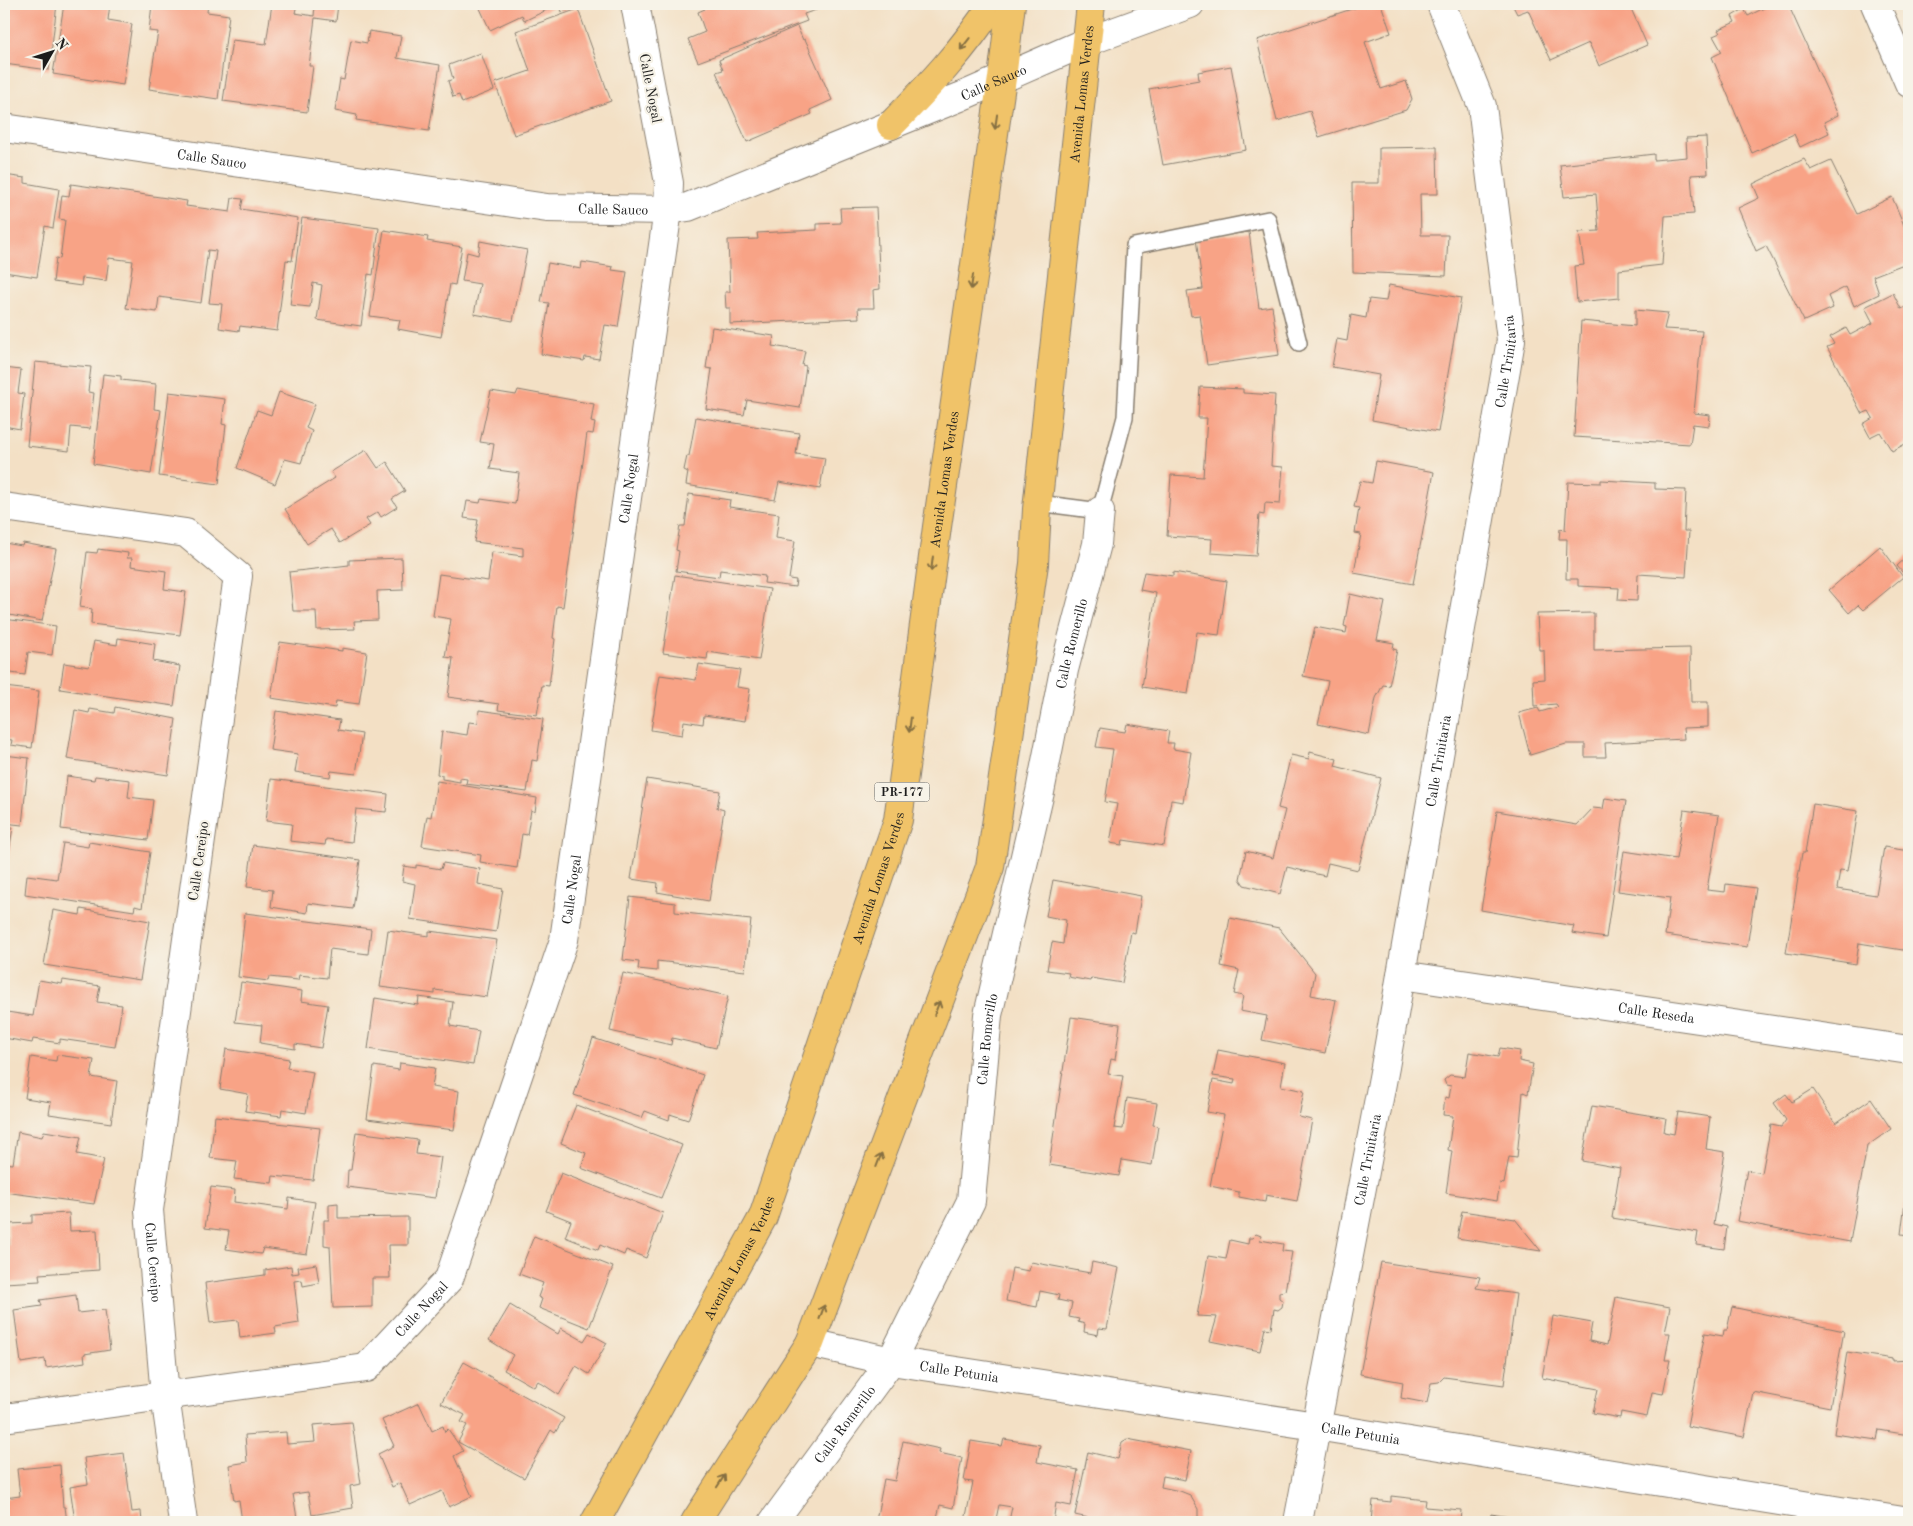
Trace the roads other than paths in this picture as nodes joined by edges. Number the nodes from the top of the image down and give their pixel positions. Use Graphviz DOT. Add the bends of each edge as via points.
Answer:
graph roads {
  1 [pos="635,4"];
  2 [pos="993,4"];
  3 [pos="1011,4"];
  4 [pos="1091,4"];
  5 [pos="1190,4"];
  6 [pos="1441,4"];
  7 [pos="1875,4"];
  8 [pos="1086,42"];
  9 [pos="1002,78"];
  10 [pos="1909,83"];
  11 [pos="891,125"];
  12 [pos="4,128"];
  13 [pos="668,210"];
  14 [pos="1299,343"];
  15 [pos="1038,503"];
  16 [pos="4,507"];
  17 [pos="1100,511"];
  18 [pos="1401,975"];
  19 [pos="1909,1050"];
  20 [pos="810,1343"];
  21 [pos="891,1361"];
  22 [pos="165,1396"];
  23 [pos="4,1418"];
  24 [pos="1316,1426"];
  25 [pos="183,1522"];
  26 [pos="595,1522"];
  27 [pos="695,1522"];
  28 [pos="773,1522"];
  29 [pos="1298,1522"];
  30 [pos="1909,1522"];
  1 -- 13 [label="street, Calle Nogal" via="669,183"];
  2 -- 11 [label="main road, one-way" via="946,68"];
  3 -- 9 [label="main road, Avenida Lomas Verdes / PR-177"];
  4 -- 8 [label="main road, Avenida Lomas Verdes"];
  5 -- 8 [label="street, Calle Sauco"];
  6 -- 18 [label="street, Calle Trinitaria" via="1482,106 1511,340"];
  7 -- 10 [label="street"];
  8 -- 9 [label="street, Calle Sauco"];
  8 -- 15 [label="main road, Avenida Lomas Verdes"];
  9 -- 11 [label="street, Calle Sauco"];
  9 -- 26 [label="main road, Avenida Lomas Verdes / PR-177, one-way" via="898,820 763,1217"];
  11 -- 13 [label="street, Calle Sauco" via="688,207"];
  12 -- 13 [label="street, Calle Sauco" via="547,208"];
  13 -- 22 [label="street, Calle Nogal" via="564,940 449,1279 366,1368"];
  14 -- 17 [label="lane" via="1268,219 1134,246 1125,417"];
  15 -- 17 [label="lane"];
  20 -- 15 [label="main road, Avenida Lomas Verdes, one-way" via="990,867 1034,564"];
  16 -- 22 [label="street, Calle Cereipo" via="186,533 238,576 149,1210"];
  17 -- 21 [label="street, Calle Romerillo" via="1097,544 1064,670 1040,792 988,1015 971,1201"];
  18 -- 19 [label="street, Calle Reseda"];
  18 -- 24 [label="street, Calle Trinitaria"];
  20 -- 21 [label="street, Calle Petunia"];
  27 -- 20 [label="main road, Avenida Lomas Verdes, one-way"];
  21 -- 24 [label="street, Calle Petunia"];
  21 -- 28 [label="street, Calle Romerillo"];
  22 -- 23 [label="street, Calle Nogal"];
  22 -- 25 [label="street"];
  24 -- 29 [label="street, Calle Trinitaria"];
  24 -- 30 [label="street, Calle Petunia"];
}
